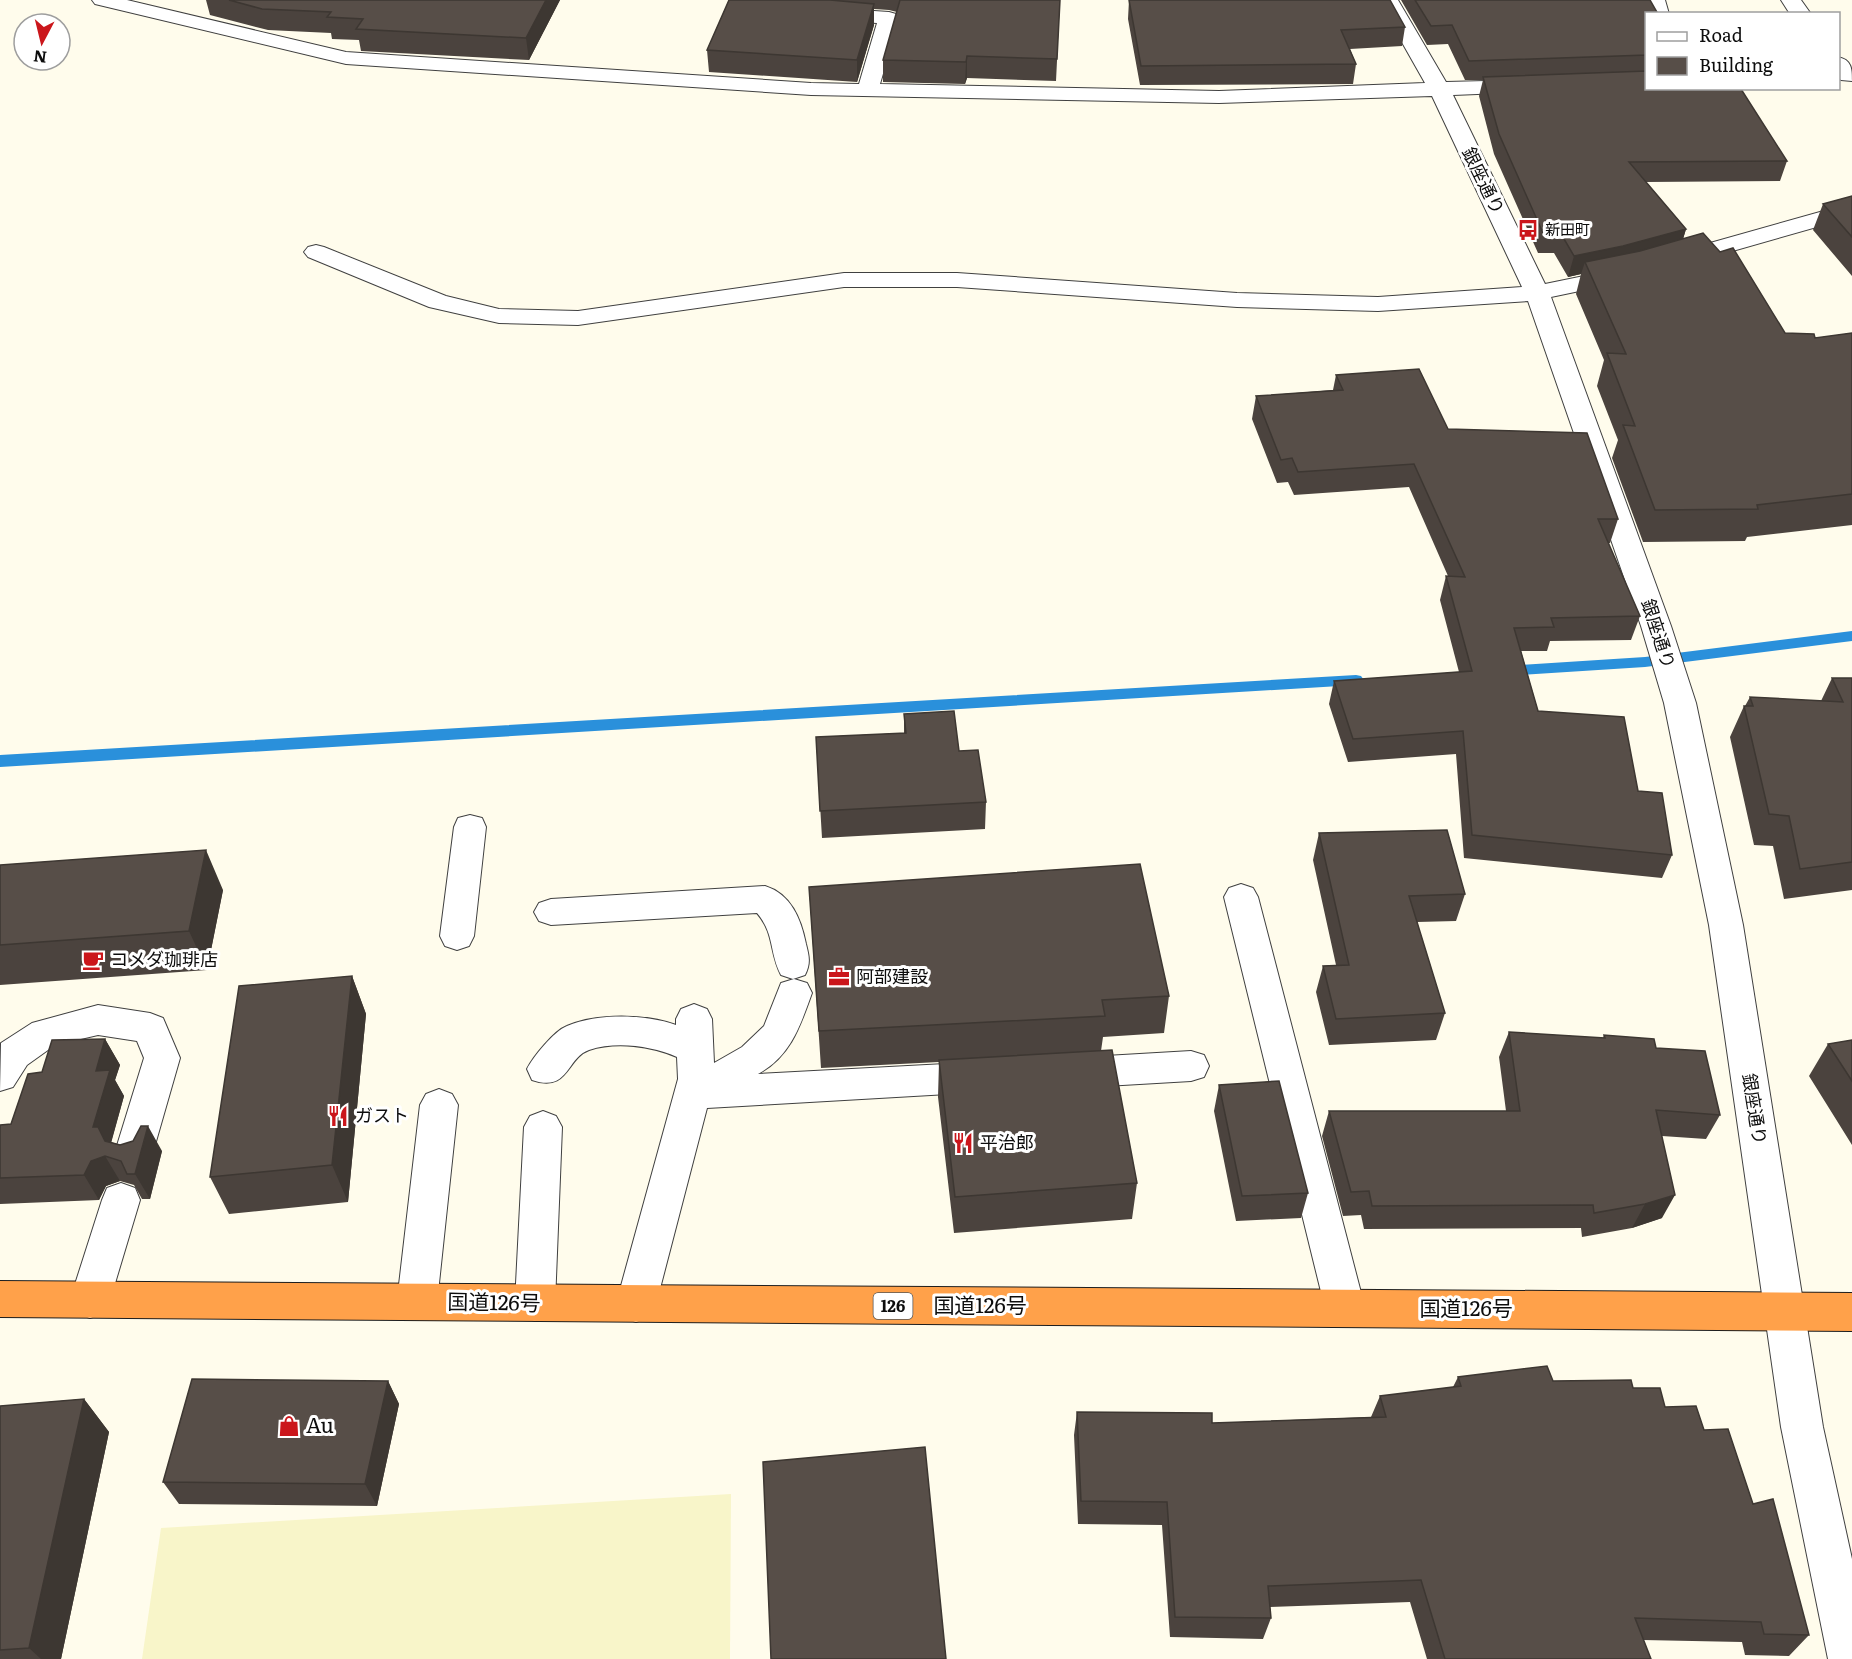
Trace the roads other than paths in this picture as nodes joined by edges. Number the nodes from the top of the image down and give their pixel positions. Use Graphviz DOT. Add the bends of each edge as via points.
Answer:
graph roads {
  1 [pos="102,0"];
  2 [pos="1388,0"];
  3 [pos="825,14"];
  4 [pos="1543,86"];
  5 [pos="1439,89"];
  6 [pos="867,90"];
  7 [pos="1852,210"];
  8 [pos="316,252"];
  9 [pos="1537,293"];
  10 [pos="470,827"];
  11 [pos="1241,897"];
  12 [pos="551,912"];
  13 [pos="457,936"];
  14 [pos="1191,1066"];
  15 [pos="545,1069"];
  16 [pos="0,1076"];
  17 [pos="692,1093"];
  18 [pos="439,1105"];
  19 [pos="543,1127"];
  20 [pos="134,1152"];
  21 [pos="121,1200"];
  22 [pos="0,1299"];
  23 [pos="90,1300"];
  24 [pos="417,1302"];
  25 [pos="536,1303"];
  26 [pos="636,1304"];
  27 [pos="1345,1308"];
  28 [pos="1785,1311"];
  29 [pos="1852,1312"];
  30 [pos="1851,1659"];
  1 -- 6 [label="street" via="346,58"];
  2 -- 5 [label="street, 銀座通り"];
  3 -- 6 [label="street" via="889,18"];
  4 -- 5 [label="street"];
  5 -- 6 [label="street" via="1219,97"];
  5 -- 9 [label="street, 銀座通り"];
  7 -- 9 [label="street" via="1650,267"];
  8 -- 9 [label="street" via="438,302 499,316 579,318 844,280 957,280 1237,300 1377,304"];
  9 -- 28 [label="street, 銀座通り" via="1659,634 1680,704 1726,926"];
  10 -- 13 [label="street"];
  11 -- 27 [label="street"];
  12 -- 17 [label="street" via="765,899 784,921 793,979 779,1034 755,1058"];
  14 -- 17 [label="street"];
  15 -- 17 [label="street" via="577,1037 618,1030 694,1034 696,1079"];
  16 -- 20 [label="street" via="14,1054 45,1033 98,1020 150,1028 162,1059"];
  17 -- 26 [label="street"];
  18 -- 24 [label="street"];
  19 -- 25 [label="street"];
  21 -- 23 [label="street"];
  22 -- 23 [label="highway, 国道126号 / 126"];
  23 -- 24 [label="highway, 国道126号 / 126"];
  24 -- 25 [label="highway, 国道126号 / 126"];
  25 -- 26 [label="highway, 国道126号 / 126"];
  26 -- 27 [label="highway, 国道126号 / 126"];
  27 -- 28 [label="highway, 国道126号 / 126"];
  28 -- 29 [label="highway, 国道126号 / 126"];
  28 -- 30 [label="street, 銀座通り" via="1802,1427"];
}
